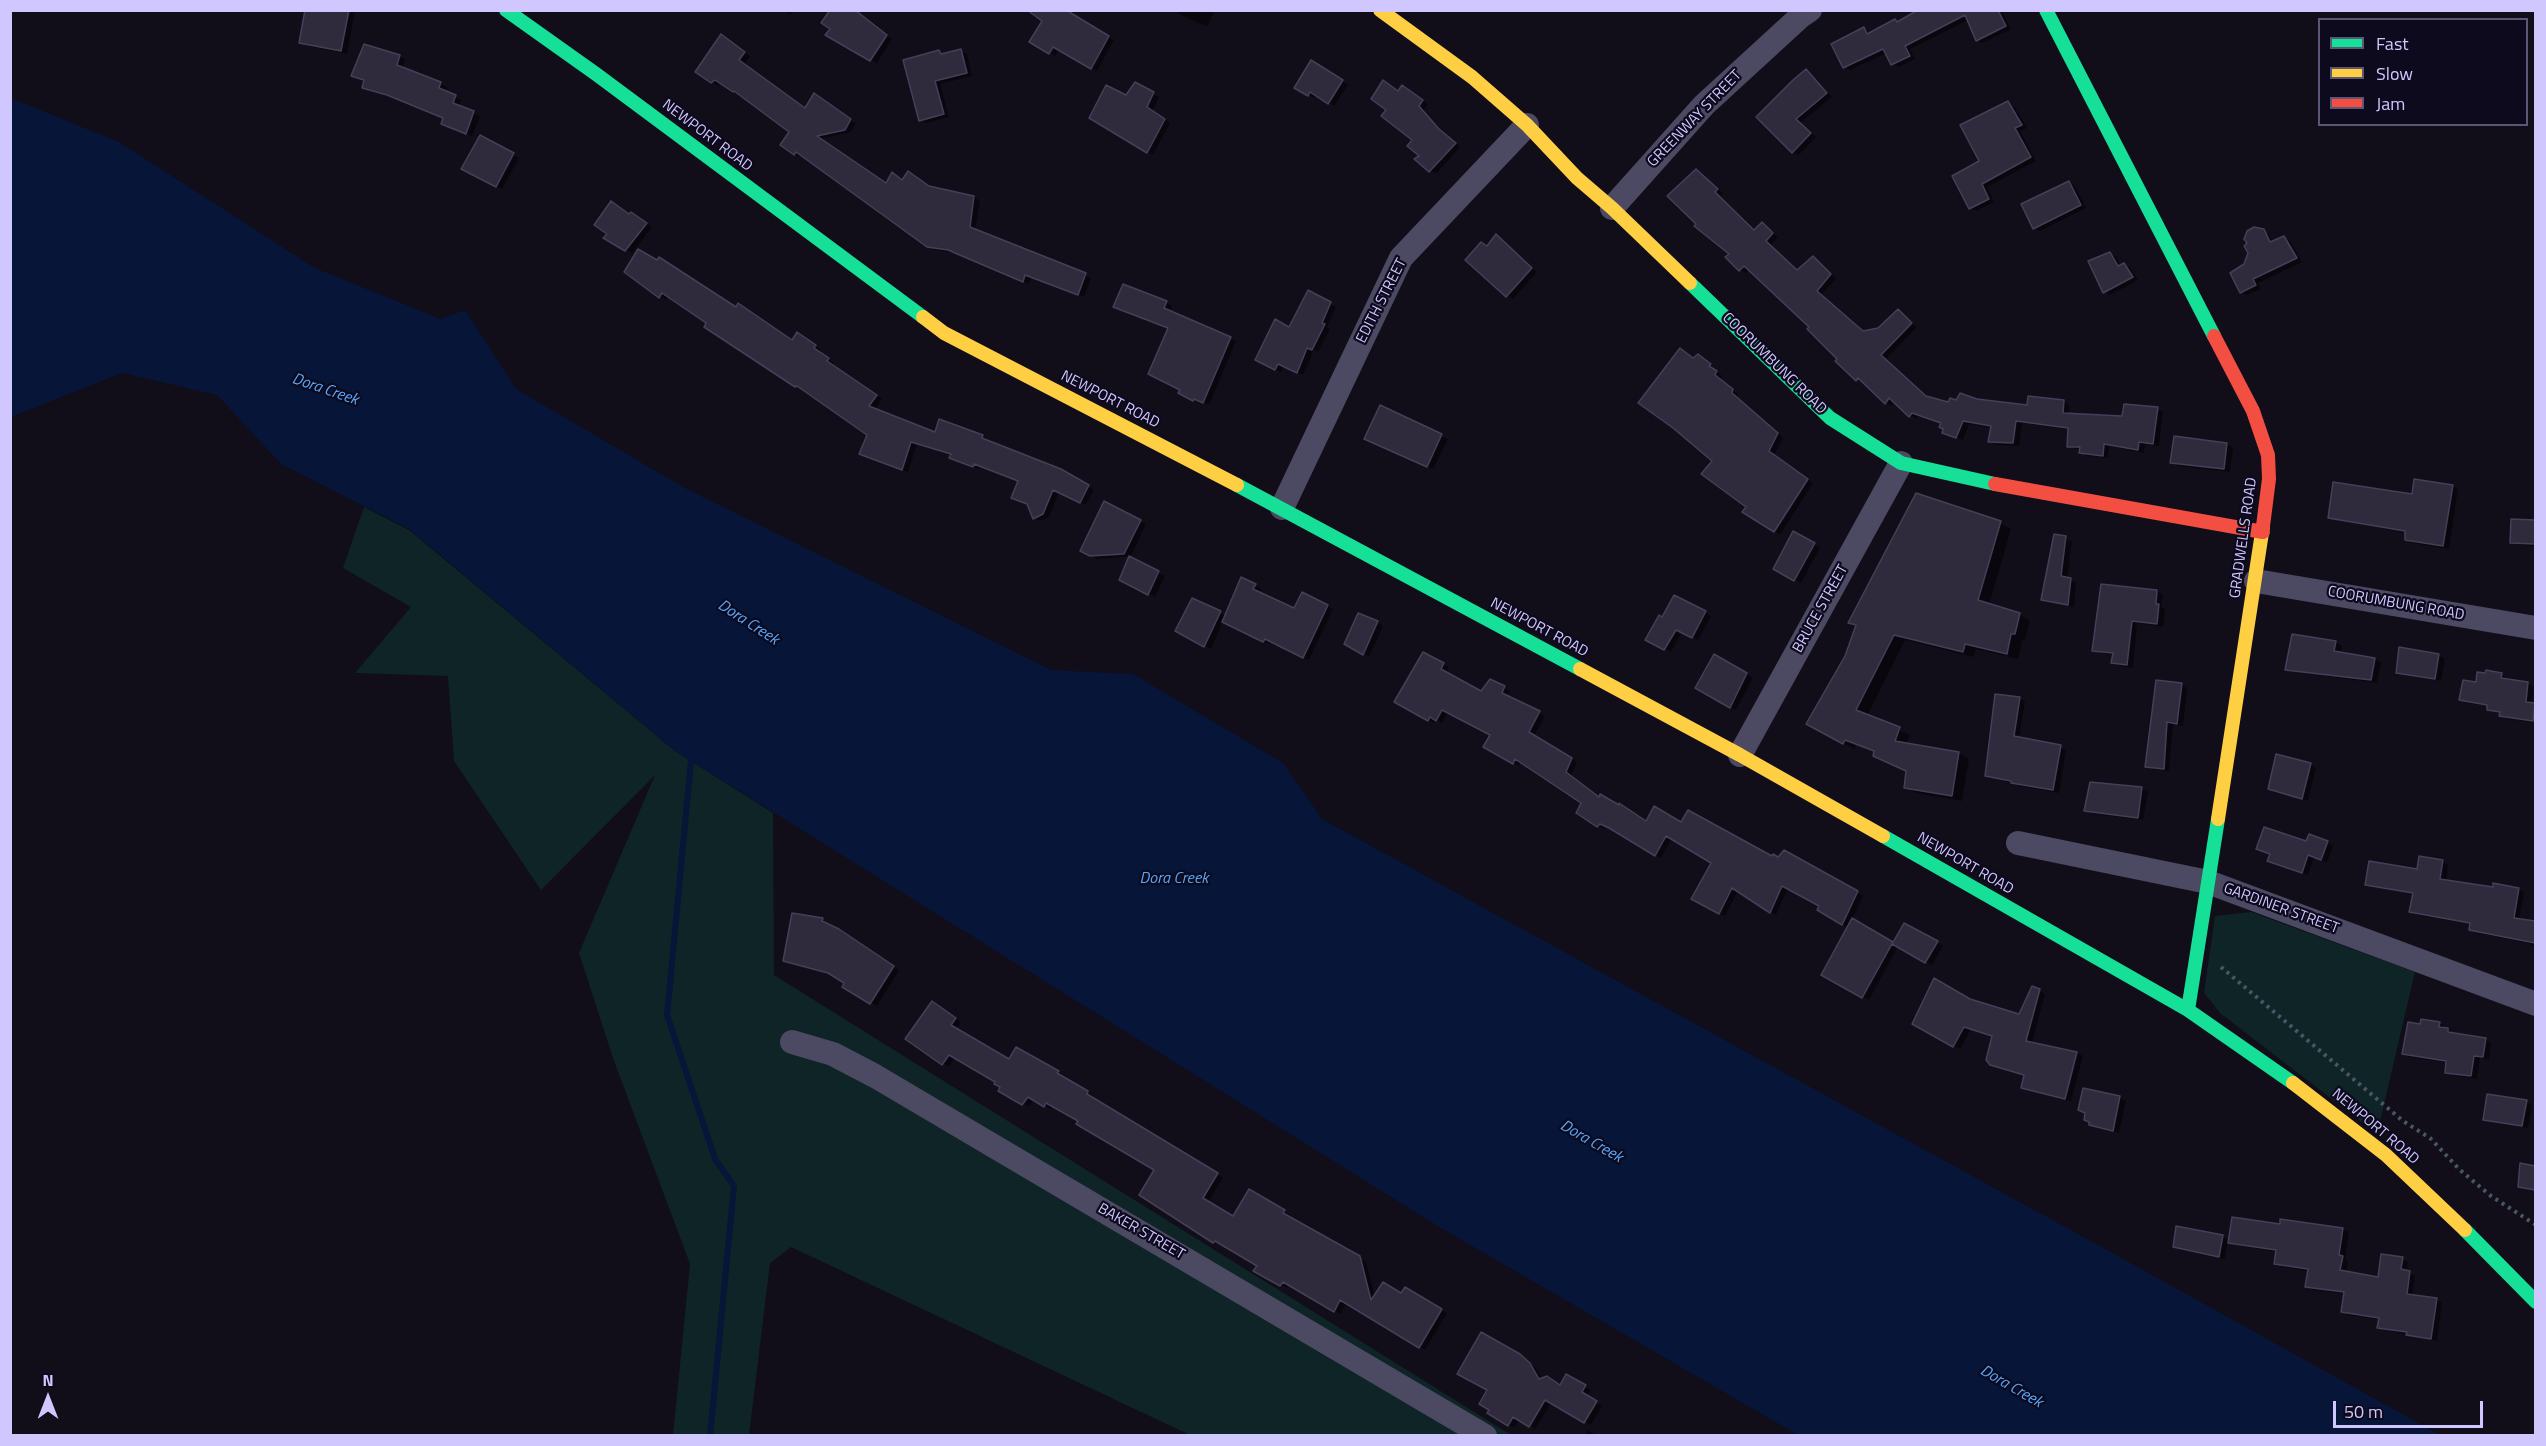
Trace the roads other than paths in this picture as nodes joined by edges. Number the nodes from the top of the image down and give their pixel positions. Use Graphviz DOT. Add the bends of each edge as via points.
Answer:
graph roads {
  1 [pos="507,10"];
  2 [pos="1380,10"];
  3 [pos="1810,10"];
  4 [pos="2046,10"];
  5 [pos="1527,125"];
  6 [pos="1612,208"];
  7 [pos="1901,463"];
  8 [pos="1282,508"];
  9 [pos="2263,532"];
  10 [pos="2256,581"];
  11 [pos="2535,628"];
  12 [pos="1740,755"];
  13 [pos="2018,843"];
  14 [pos="2208,882"];
  15 [pos="2535,1004"];
  16 [pos="2188,1010"];
  17 [pos="792,1042"];
  18 [pos="2535,1302"];
  19 [pos="1485,1436"];
  1 -- 8 [label="street, NEWPORT ROAD" via="945,333"];
  2 -- 5 [label="street, COORUMBUNG ROAD" via="1472,77"];
  3 -- 6 [label="street, GREENWAY STREET" via="1704,105"];
  4 -- 9 [label="street, GRADWELLS ROAD" via="2253,411 2268,455 2270,479"];
  5 -- 6 [label="street, COORUMBUNG ROAD"];
  5 -- 8 [label="street, EDITH STREET" via="1401,258"];
  6 -- 7 [label="street, COORUMBUNG ROAD" via="1830,418"];
  7 -- 9 [label="street, COORUMBUNG ROAD" via="1970,480"];
  7 -- 12 [label="street, BRUCE STREET"];
  8 -- 12 [label="street, NEWPORT ROAD"];
  9 -- 10 [label="street, GRADWELLS ROAD"];
  10 -- 11 [label="street, COORUMBUNG ROAD"];
  10 -- 14 [label="street, GRADWELLS ROAD"];
  12 -- 16 [label="street, NEWPORT ROAD"];
  13 -- 14 [label="street, GARDINER STREET"];
  14 -- 15 [label="street, GARDINER STREET"];
  14 -- 16 [label="street, GRADWELLS ROAD"];
  16 -- 18 [label="street, NEWPORT ROAD" via="2306,1092 2386,1155"];
  17 -- 19 [label="street, BAKER STREET" via="833,1054 875,1076"];
}
